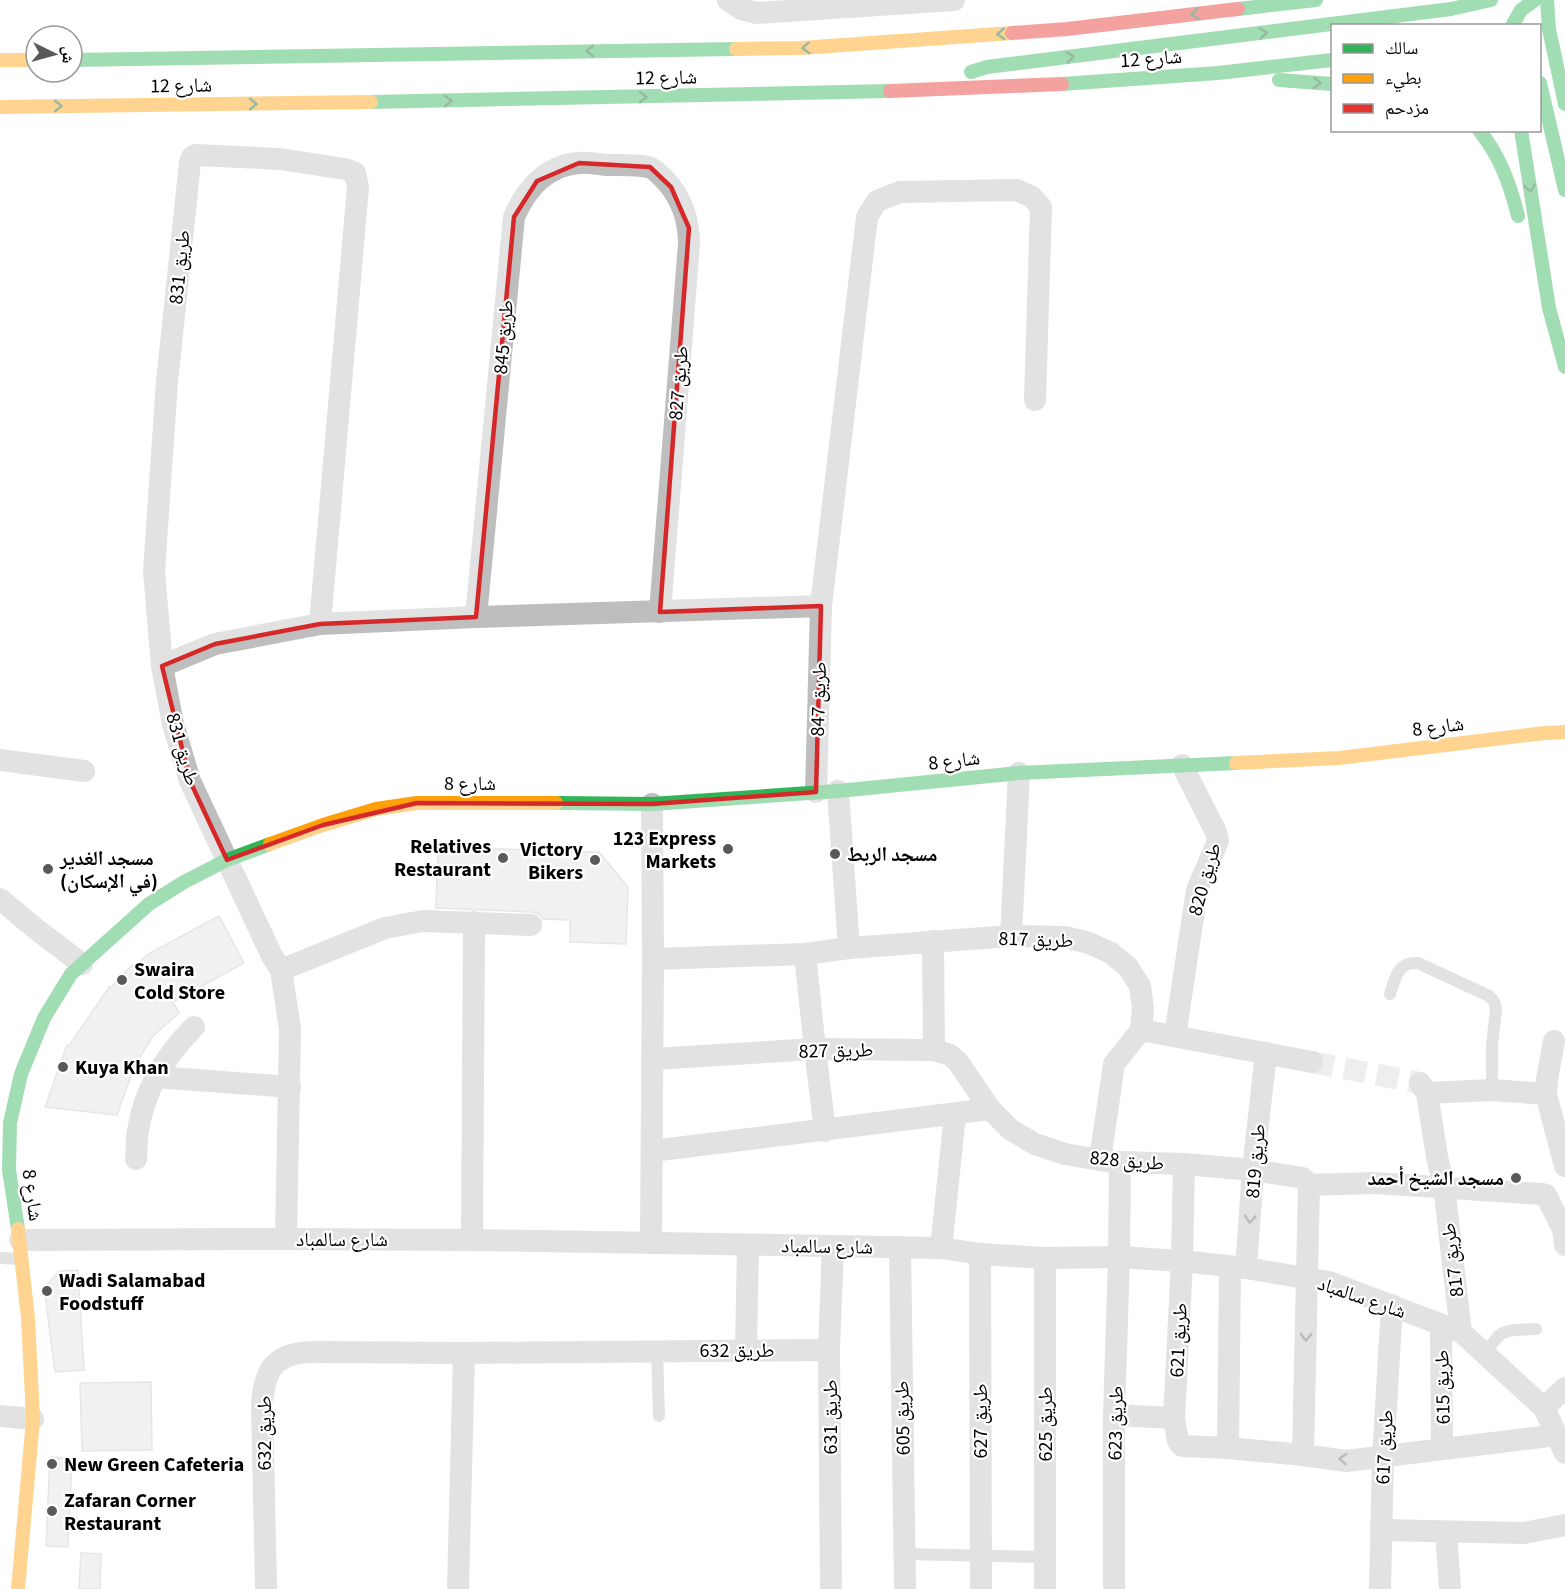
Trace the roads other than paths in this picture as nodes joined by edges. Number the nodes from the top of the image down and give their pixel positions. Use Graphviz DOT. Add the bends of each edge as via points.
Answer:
graph roads {
  1 [pos="728,0"];
  2 [pos="954,0"];
  3 [pos="1316,0"];
  4 [pos="1535,0"];
  5 [pos="1547,0"];
  6 [pos="1519,5"];
  7 [pos="1501,9"];
  8 [pos="1513,24"];
  9 [pos="1524,24"];
  10 [pos="1565,27"];
  11 [pos="1544,30"];
  12 [pos="0,60"];
  13 [pos="24,60"];
  14 [pos="84,60"];
  15 [pos="1331,60"];
  16 [pos="1218,74"];
  17 [pos="1331,84"];
  18 [pos="910,91"];
  19 [pos="1541,91"];
  20 [pos="1565,104"];
  21 [pos="0,107"];
  22 [pos="1480,132"];
  23 [pos="1521,132"];
  24 [pos="650,167"];
  25 [pos="1565,190"];
  26 [pos="1521,229"];
  27 [pos="1526,250"];
  28 [pos="1550,308"];
  29 [pos="1565,367"];
  30 [pos="1035,400"];
  31 [pos="821,606"];
  32 [pos="660,612"];
  33 [pos="476,617"];
  34 [pos="320,624"];
  35 [pos="162,666"];
  36 [pos="1565,722"];
  37 [pos="1565,732"];
  38 [pos="1545,733"];
  39 [pos="0,760"];
  40 [pos="1182,765"];
  41 [pos="84,771"];
  42 [pos="1019,773"];
  43 [pos="838,790"];
  44 [pos="816,792"];
  45 [pos="652,804"];
  46 [pos="227,860"];
  47 [pos="0,899"];
  48 [pos="474,922"];
  49 [pos="531,925"];
  50 [pos="1011,936"];
  51 [pos="933,941"];
  52 [pos="849,948"];
  53 [pos="805,954"];
  54 [pos="653,959"];
  55 [pos="82,964"];
  56 [pos="281,970"];
  57 [pos="1390,994"];
  58 [pos="194,1027"];
  59 [pos="1141,1030"];
  60 [pos="1175,1036"];
  61 [pos="1554,1041"];
  62 [pos="814,1049"];
  63 [pos="934,1050"];
  64 [pos="1266,1053"];
  65 [pos="653,1059"];
  66 [pos="1312,1062"];
  67 [pos="156,1077"];
  68 [pos="290,1087"];
  69 [pos="1492,1090"];
  70 [pos="1546,1094"];
  71 [pos="990,1109"];
  72 [pos="955,1114"];
  73 [pos="825,1131"];
  74 [pos="652,1151"];
  75 [pos="136,1159"];
  76 [pos="1110,1161"];
  77 [pos="1185,1164"];
  78 [pos="1565,1167"];
  79 [pos="1253,1170"];
  80 [pos="5,1183"];
  81 [pos="1310,1185"];
  82 [pos="1444,1187"];
  83 [pos="1564,1234"];
  84 [pos="286,1239"];
  85 [pos="472,1240"];
  86 [pos="651,1243"];
  87 [pos="748,1245"];
  88 [pos="833,1246"];
  89 [pos="900,1248"];
  90 [pos="941,1248"];
  91 [pos="21,1249"];
  92 [pos="980,1254"];
  93 [pos="0,1257"];
  94 [pos="1119,1257"];
  95 [pos="1045,1258"];
  96 [pos="1182,1261"];
  97 [pos="1238,1268"];
  98 [pos="1307,1279"];
  99 [pos="1392,1305"];
  100 [pos="1451,1329"];
  101 [pos="1536,1329"];
  102 [pos="746,1350"];
  103 [pos="829,1350"];
  104 [pos="657,1351"];
  105 [pos="464,1353"];
  106 [pos="1486,1356"];
  107 [pos="1565,1388"];
  108 [pos="1544,1408"];
  109 [pos="1114,1415"];
  110 [pos="0,1416"];
  111 [pos="659,1416"];
  112 [pos="1174,1418"];
  113 [pos="33,1419"];
  114 [pos="1178,1441"];
  115 [pos="1561,1444"];
  116 [pos="1228,1448"];
  117 [pos="1442,1449"];
  118 [pos="1303,1455"];
  119 [pos="1383,1457"];
  120 [pos="1565,1525"];
  121 [pos="1381,1530"];
  122 [pos="1446,1532"];
  123 [pos="904,1554"];
  124 [pos="981,1556"];
  125 [pos="1045,1557"];
  126 [pos="18,1589"];
  127 [pos="267,1589"];
  128 [pos="458,1589"];
  129 [pos="831,1589"];
  130 [pos="905,1589"];
  131 [pos="981,1589"];
  132 [pos="1045,1589"];
  133 [pos="1114,1589"];
  134 [pos="1380,1589"];
  135 [pos="1450,1589"];
  1 -- 2 [label="street" via="757,13"];
  3 -- 14 [label="street, شارع 12, one-way" via="1067,29 801,48"];
  4 -- 6 [label="street"];
  5 -- 11 [label="street"];
  6 -- 8 [label="street"];
  6 -- 9 [label="street"];
  18 -- 7 [label="street, one-way" via="987,67 1440,10"];
  10 -- 11 [label="street"];
  11 -- 20 [label="street"];
  12 -- 13 [label="street"];
  15 -- 16 [label="street, شارع 12"];
  16 -- 17 [label="street, one-way"];
  16 -- 18 [label="street, شارع 12"];
  21 -- 18 [label="street, شارع 12, one-way"];
  19 -- 25 [label="street"];
  22 -- 26 [label="street" via="1507,176"];
  23 -- 28 [label="street, one-way"];
  24 -- 32 [label="street, طريق 827" via="679,199 690,244"];
  24 -- 33 [label="street, طريق 845" via="579,163 564,166 549,172 527,191 514,217"];
  27 -- 28 [label="street" via="1537,285"];
  28 -- 29 [label="street"];
  30 -- 31 [label="street, طريق 847" via="1041,207 1032,196 1017,190 900,192 877,201 867,217"];
  31 -- 32 [label="street"];
  31 -- 44 [label="street, طريق 847"];
  32 -- 33 [label="street"];
  33 -- 34 [label="street"];
  34 -- 35 [label="street" via="215,644"];
  34 -- 35 [label="street, طريق 831" via="358,187 355,173 280,159 196,155 190,162 167,382 154,571"];
  35 -- 46 [label="street, طريق 831" via="173,724 190,781"];
  36 -- 38 [label="street, شارع 8"];
  37 -- 38 [label="street, شارع 8"];
  38 -- 40 [label="street, شارع 8" via="1339,758"];
  39 -- 41 [label="street"];
  40 -- 42 [label="street, شارع 8"];
  40 -- 60 [label="street, طريق 820" via="1218,842 1197,890"];
  42 -- 43 [label="street, شارع 8"];
  42 -- 50 [label="street"];
  43 -- 44 [label="street, شارع 8"];
  43 -- 52 [label="street"];
  44 -- 45 [label="street, شارع 8"];
  45 -- 46 [label="street, شارع 8" via="417,803 376,809"];
  45 -- 54 [label="street"];
  46 -- 55 [label="street, شارع 8" via="149,903"];
  46 -- 56 [label="street, طريق 831"];
  47 -- 55 [label="street"];
  48 -- 49 [label="street"];
  48 -- 56 [label="street" via="423,921 385,928"];
  48 -- 85 [label="street"];
  50 -- 51 [label="street, طريق 817"];
  50 -- 59 [label="street, طريق 817" via="1065,937 1111,953 1140,986"];
  51 -- 52 [label="street, طريق 817"];
  51 -- 63 [label="street"];
  52 -- 53 [label="street, طريق 817"];
  53 -- 54 [label="street, طريق 817"];
  53 -- 62 [label="street"];
  54 -- 65 [label="street"];
  55 -- 80 [label="street, شارع 8" via="71,974 44,1018 21,1074 10,1123"];
  56 -- 68 [label="street, طريق 831" via="290,1029"];
  57 -- 69 [label="lane" via="1399,970 1418,963 1489,996 1495,1003"];
  58 -- 67 [label="street"];
  59 -- 60 [label="street"];
  59 -- 76 [label="street, طريق 623" via="1114,1064"];
  60 -- 64 [label="street"];
  61 -- 70 [label="street"];
  62 -- 63 [label="street, طريق 827"];
  62 -- 65 [label="street, طريق 827"];
  62 -- 73 [label="street"];
  63 -- 71 [label="street, طريق 827" via="950,1054 958,1062"];
  64 -- 66 [label="street"];
  64 -- 79 [label="street, طريق 819"];
  65 -- 74 [label="street"];
  67 -- 68 [label="street"];
  67 -- 75 [label="street" via="138,1131"];
  68 -- 84 [label="street, طريق 831"];
  69 -- 70 [label="street"];
  69 -- 82 [label="street, طريق 817" via="1424,1088"];
  70 -- 78 [label="street"];
  71 -- 72 [label="street"];
  71 -- 76 [label="street, طريق 828" via="1011,1130 1035,1144 1065,1154"];
  72 -- 73 [label="street"];
  72 -- 90 [label="street"];
  73 -- 74 [label="street"];
  74 -- 86 [label="street"];
  76 -- 77 [label="street, طريق 828"];
  76 -- 94 [label="street, طريق 623"];
  77 -- 79 [label="street, طريق 828"];
  77 -- 96 [label="street, طريق 621"];
  79 -- 81 [label="street, طريق 828" via="1303,1178"];
  79 -- 97 [label="street, طريق 819, one-way"];
  80 -- 91 [label="street, شارع 8"];
  81 -- 82 [label="street"];
  81 -- 98 [label="street"];
  82 -- 83 [label="street" via="1546,1195"];
  82 -- 100 [label="street, طريق 817"];
  84 -- 85 [label="street, شارع سالمباد"];
  84 -- 91 [label="street, شارع سالمباد"];
  85 -- 86 [label="street, شارع سالمباد"];
  86 -- 87 [label="street, شارع سالمباد"];
  87 -- 88 [label="street, شارع سالمباد"];
  87 -- 102 [label="street"];
  88 -- 89 [label="street, شارع سالمباد"];
  88 -- 103 [label="street, طريق 631"];
  89 -- 90 [label="street, شارع سالمباد"];
  89 -- 123 [label="street, طريق 605"];
  90 -- 92 [label="street, شارع سالمباد"];
  91 -- 93 [label="lane"];
  91 -- 113 [label="street, شارع 8"];
  92 -- 95 [label="street, شارع سالمباد"];
  92 -- 124 [label="street, طريق 627"];
  94 -- 95 [label="street, شارع سالمباد"];
  94 -- 96 [label="street, شارع سالمباد"];
  94 -- 109 [label="street, طريق 623"];
  95 -- 125 [label="street, طريق 625"];
  96 -- 97 [label="street, شارع سالمباد"];
  96 -- 112 [label="street, طريق 621"];
  97 -- 98 [label="street, شارع سالمباد"];
  97 -- 116 [label="street, طريق 819"];
  98 -- 99 [label="street, شارع سالمباد" via="1329,1282"];
  98 -- 118 [label="street, one-way"];
  99 -- 100 [label="street, شارع سالمباد"];
  99 -- 119 [label="street, طريق 617"];
  100 -- 106 [label="street, شارع سالمباد"];
  100 -- 117 [label="street, طريق 615"];
  101 -- 106 [label="lane" via="1504,1331 1492,1341"];
  102 -- 103 [label="street, طريق 632"];
  102 -- 104 [label="street, طريق 632"];
  103 -- 129 [label="street, طريق 631"];
  104 -- 105 [label="street, طريق 632"];
  104 -- 111 [label="lane"];
  105 -- 127 [label="street, طريق 632" via="301,1352 275,1362 267,1377 262,1405"];
  105 -- 128 [label="street"];
  106 -- 108 [label="street, شارع سالمباد"];
  107 -- 108 [label="street"];
  108 -- 115 [label="street, شارع سالمباد"];
  109 -- 112 [label="street"];
  109 -- 133 [label="street, طريق 623"];
  110 -- 113 [label="street"];
  112 -- 114 [label="street, طريق 621"];
  113 -- 126 [label="street, شارع 8"];
  114 -- 116 [label="street, طريق 615" via="1182,1446"];
  115 -- 117 [label="street, طريق 615"];
  116 -- 118 [label="street, طريق 615"];
  117 -- 119 [label="street, طريق 615"];
  119 -- 118 [label="street, طريق 615, one-way" via="1346,1461"];
  119 -- 121 [label="street, طريق 617"];
  120 -- 122 [label="street" via="1524,1533"];
  121 -- 122 [label="street"];
  121 -- 134 [label="street, طريق 617"];
  122 -- 135 [label="street"];
  123 -- 124 [label="lane"];
  123 -- 130 [label="street, طريق 605"];
  124 -- 125 [label="lane"];
  124 -- 131 [label="street, طريق 627"];
  125 -- 132 [label="street, طريق 625"];
}
